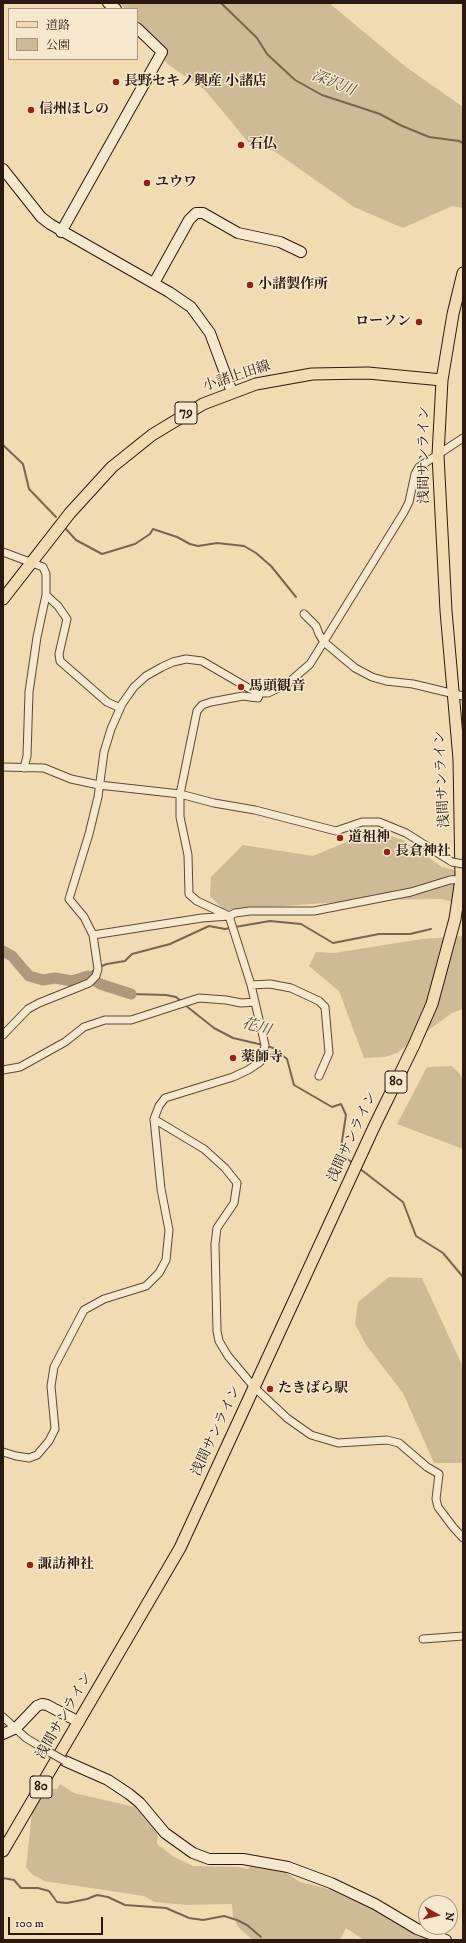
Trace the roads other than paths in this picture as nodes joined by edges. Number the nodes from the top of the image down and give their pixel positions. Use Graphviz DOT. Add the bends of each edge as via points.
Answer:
graph roads {
  1 [pos="138,29"];
  2 [pos="3,169"];
  3 [pos="61,232"];
  4 [pos="301,252"];
  5 [pos="463,273"];
  6 [pos="154,283"];
  7 [pos="442,380"];
  8 [pos="232,392"];
  9 [pos="463,438"];
  10 [pos="438,454"];
  11 [pos="3,552"];
  12 [pos="31,561"];
  13 [pos="46,594"];
  14 [pos="3,599"];
  15 [pos="304,614"];
  16 [pos="324,642"];
  17 [pos="260,693"];
  18 [pos="458,695"];
  19 [pos="120,708"];
  20 [pos="3,767"];
  21 [pos="24,768"];
  22 [pos="99,785"];
  23 [pos="180,794"];
  24 [pos="463,864"];
  25 [pos="462,879"];
  26 [pos="228,916"];
  27 [pos="93,935"];
  28 [pos="251,985"];
  29 [pos="255,1002"];
  30 [pos="3,1035"];
  31 [pos="3,1070"];
  32 [pos="319,1076"];
  33 [pos="154,1119"];
  34 [pos="254,1387"];
  35 [pos="3,1452"];
  36 [pos="463,1538"];
  37 [pos="463,1636"];
  38 [pos="423,1639"];
  39 [pos="3,1717"];
  40 [pos="78,1722"];
  41 [pos="16,1728"];
  42 [pos="3,1734"];
  43 [pos="65,1761"];
  44 [pos="3,1851"];
  45 [pos="446,1940"];
  1 -- 3 [label="street" via="162,52"];
  2 -- 3 [label="street" via="41,217"];
  3 -- 6 [label="street"];
  4 -- 6 [label="street" via="280,242 238,233 203,213 196,213 189,220"];
  5 -- 7 [label="main road, 浅間サンライン" via="452,314"];
  6 -- 8 [label="street" via="186,303 204,322 216,346"];
  7 -- 8 [label="main road, 小諸上田線 / 79" via="368,373 328,373 273,380"];
  7 -- 10 [label="main road, 浅間サンライン / 80"];
  8 -- 12 [label="main road, 小諸上田線 / 79" via="188,412 131,450 93,487"];
  9 -- 10 [label="street"];
  10 -- 16 [label="street" via="419,467 404,512"];
  10 -- 18 [label="main road, 浅間サンライン / 80" via="444,575"];
  11 -- 12 [label="street"];
  12 -- 13 [label="street" via="43,567 46,574"];
  12 -- 14 [label="main road, 小諸上田線 / 79"];
  13 -- 19 [label="street" via="66,619 60,661 107,702"];
  13 -- 21 [label="street" via="29,692 27,756"];
  15 -- 16 [label="street" via="316,626"];
  16 -- 17 [label="street" via="310,664 299,675 276,690"];
  16 -- 18 [label="street" via="355,668 372,677"];
  17 -- 19 [label="street" via="202,661 186,659 173,662 146,676 134,687"];
  17 -- 23 [label="street" via="258,698 243,696 211,702 202,705 197,711"];
  18 -- 25 [label="main road, 浅間サンライン / 80"];
  19 -- 22 [label="street" via="104,752"];
  20 -- 21 [label="street"];
  21 -- 22 [label="street" via="44,768 71,779"];
  22 -- 23 [label="street"];
  22 -- 27 [label="street" via="89,834 68,899 84,918"];
  23 -- 24 [label="street, bridge" via="336,831 362,822 379,822 406,833 452,862"];
  23 -- 26 [label="street" via="180,817 188,855 189,894"];
  25 -- 26 [label="street" via="314,911 250,911"];
  25 -- 34 [label="main road, 浅間サンライン / 80" via="456,919 432,1004"];
  26 -- 27 [label="street"];
  26 -- 28 [label="street"];
  27 -- 30 [label="street" via="98,969 92,981 39,1003 28,1010"];
  28 -- 29 [label="street"];
  28 -- 32 [label="street" via="270,984 291,988 319,1001 325,1007 329,1053"];
  29 -- 31 [label="street" via="199,998 131,1020 105,1020 80,1029 65,1042 20,1067"];
  29 -- 33 [label="street" via="266,1045 260,1062 233,1077 165,1098"];
  33 -- 34 [label="street" via="204,1149 237,1183 234,1202 217,1228 216,1331 228,1356"];
  33 -- 35 [label="street" via="161,1189 169,1230 166,1260 159,1273 146,1286 104,1299 84,1310 54,1367 51,1386 55,1429 50,1441 37,1455 28,1458"];
  34 -- 36 [label="street" via="287,1418 311,1435 338,1443 387,1440 399,1443 439,1474 436,1499 438,1507"];
  34 -- 40 [label="main road, 浅間サンライン / 80" via="180,1548"];
  37 -- 38 [label="street"];
  39 -- 41 [label="street"];
  40 -- 41 [label="street" via="42,1704"];
  40 -- 44 [label="main road, 浅間サンライン / 80"];
  41 -- 42 [label="street"];
  41 -- 43 [label="street, bridge" via="26,1738"];
  43 -- 45 [label="street" via="108,1780 129,1794 165,1833 193,1853 209,1858 243,1859 288,1867 331,1883 375,1904 416,1929"];
}
